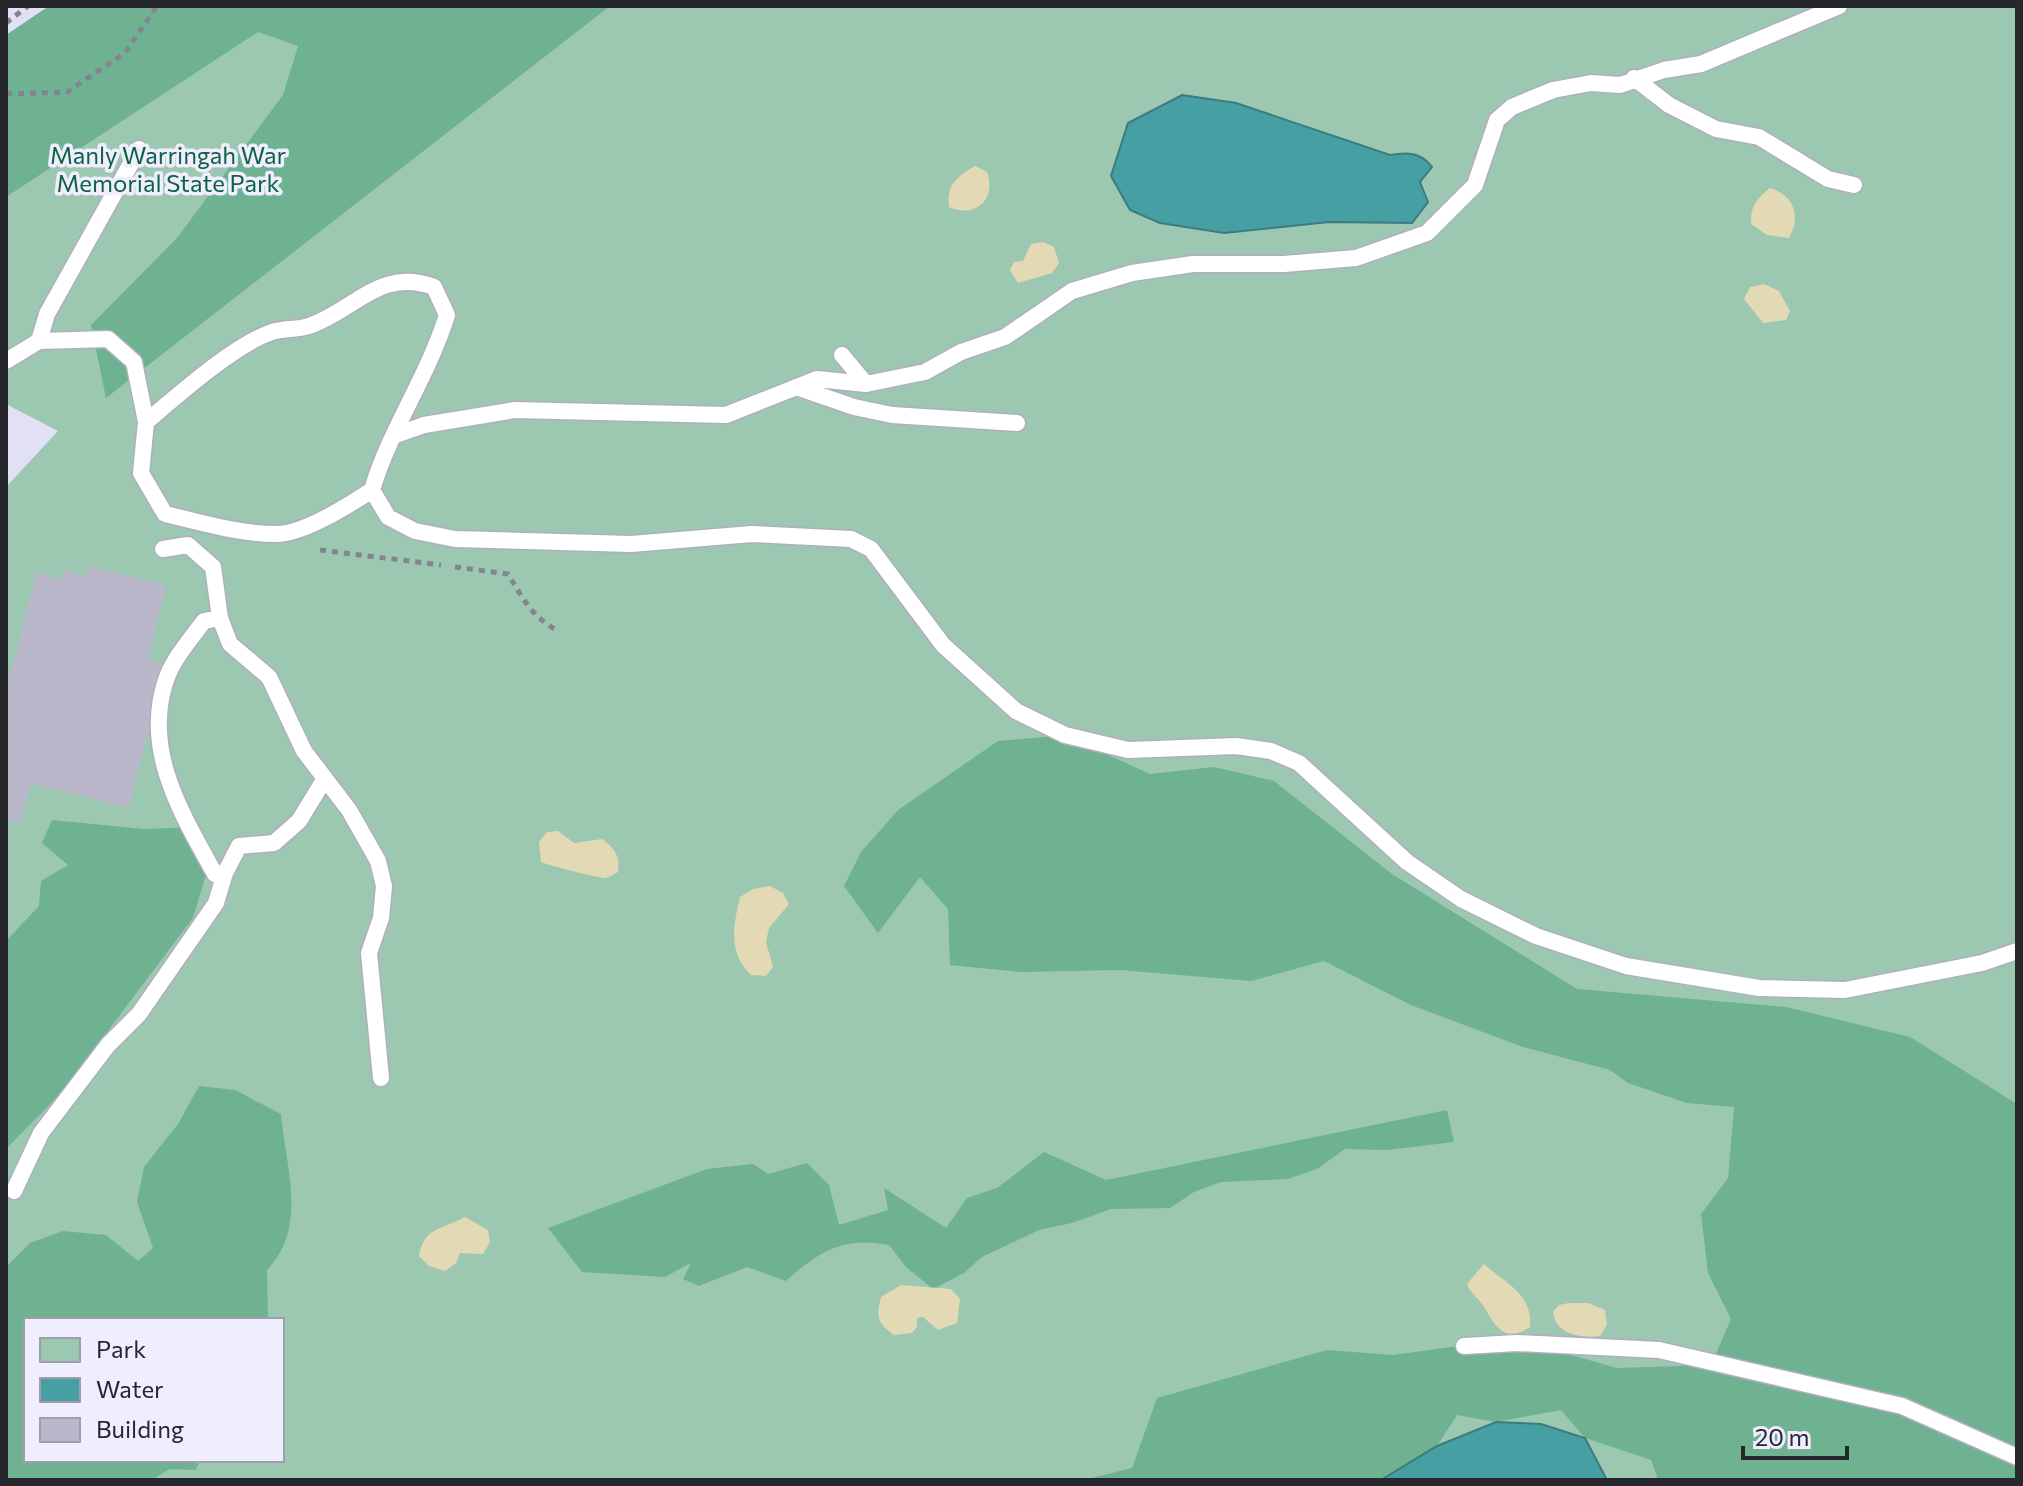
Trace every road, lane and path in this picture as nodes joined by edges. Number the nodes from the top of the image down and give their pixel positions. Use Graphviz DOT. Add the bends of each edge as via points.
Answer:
graph roads {
  1 [pos="28,6"];
  2 [pos="157,6"];
  3 [pos="1839,6"];
  4 [pos="6,23"];
  5 [pos="1634,78"];
  6 [pos="6,94"];
  7 [pos="139,149"];
  8 [pos="1854,185"];
  9 [pos="39,341"];
  10 [pos="842,355"];
  11 [pos="6,361"];
  12 [pos="866,384"];
  13 [pos="796,387"];
  14 [pos="146,422"];
  15 [pos="1017,423"];
  16 [pos="393,436"];
  17 [pos="372,490"];
  18 [pos="163,549"];
  19 [pos="310,549"];
  20 [pos="220,618"];
  21 [pos="559,631"];
  22 [pos="324,780"];
  23 [pos="225,873"];
  24 [pos="2017,951"];
  25 [pos="381,1078"];
  26 [pos="14,1191"];
  27 [pos="1464,1346"];
  28 [pos="2017,1457"];
  1 -- 4 [label="path"];
  2 -- 6 [label="path" via="125,53 67,92"];
  3 -- 5 [label="lane"];
  5 -- 8 [label="lane" via="1669,105 1716,129 1759,137 1828,179"];
  5 -- 12 [label="lane" via="1620,85 1591,83 1553,90 1512,107 1497,120 1475,185 1427,233 1356,258 1193,264 1132,273 1072,291 1005,337 925,372"];
  7 -- 9 [label="lane" via="47,314"];
  9 -- 11 [label="lane"];
  9 -- 14 [label="lane" via="108,339 134,362"];
  10 -- 12 [label="lane"];
  12 -- 13 [label="lane" via="817,379"];
  13 -- 15 [label="lane" via="892,415"];
  13 -- 16 [label="lane" via="726,415 515,410 424,425"];
  14 -- 16 [label="lane" via="209,371 271,332 309,326 386,284 412,279 434,287 447,315 433,359"];
  14 -- 17 [label="lane" via="141,473 165,514 279,535 340,512"];
  16 -- 17 [label="lane"];
  17 -- 24 [label="lane" via="388,517 415,531 455,539 631,544 752,534 851,539 871,549 943,645 1016,711 1065,735 1128,750 1236,746 1271,751 1299,763 1407,862 1461,899 1536,936 1626,966 1759,988 1845,990"];
  18 -- 20 [label="lane" via="188,545 213,567"];
  19 -- 21 [label="path" via="508,574 527,606"];
  20 -- 22 [label="lane" via="230,644 269,677"];
  20 -- 23 [label="lane" via="204,621 167,675 158,736 174,800 215,874"];
  22 -- 23 [label="lane" via="299,821 274,843 239,846"];
  22 -- 25 [label="lane" via="349,810 378,861 384,886 381,918 369,953"];
  23 -- 26 [label="lane" via="216,903 139,1014 108,1045 41,1133"];
  27 -- 28 [label="lane" via="1517,1343 1659,1350 1902,1406"];
}
